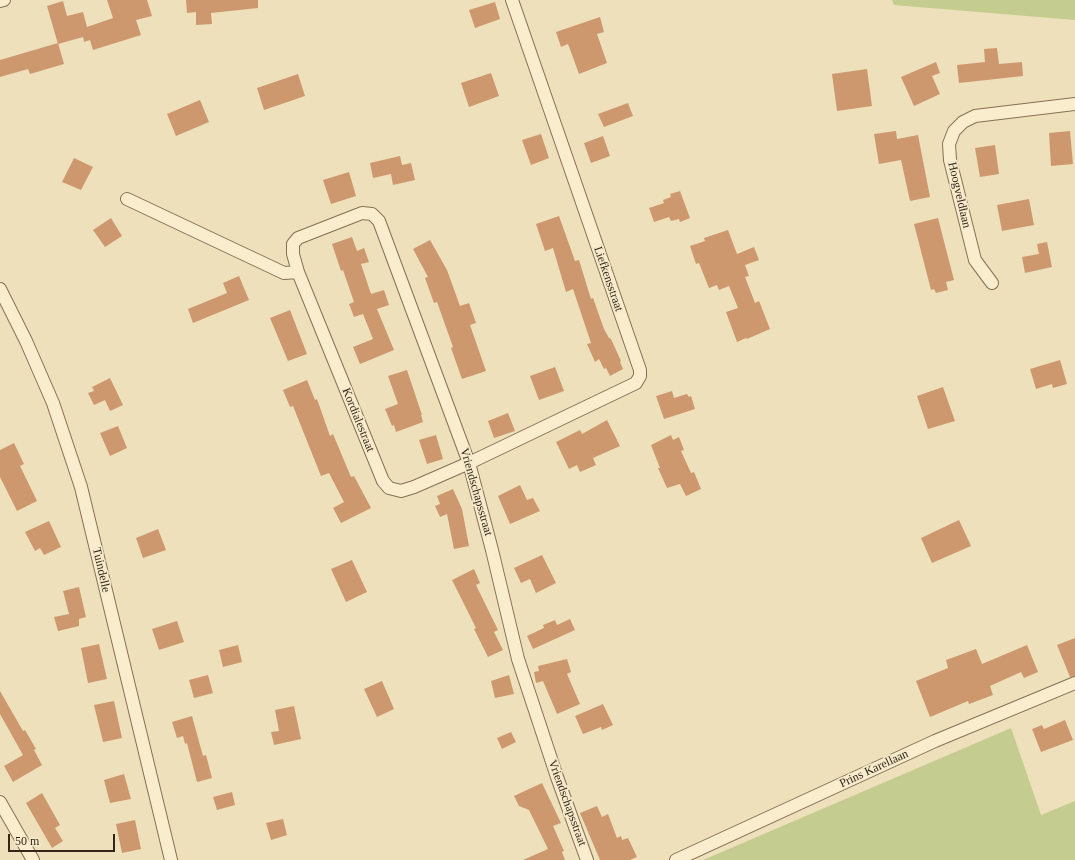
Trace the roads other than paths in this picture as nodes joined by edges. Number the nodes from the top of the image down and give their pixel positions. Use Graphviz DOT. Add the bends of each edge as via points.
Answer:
graph roads {
  1 [pos="4,0"];
  2 [pos="512,0"];
  3 [pos="0,1"];
  4 [pos="1075,104"];
  5 [pos="127,199"];
  6 [pos="293,244"];
  7 [pos="298,272"];
  8 [pos="992,283"];
  9 [pos="0,289"];
  10 [pos="469,463"];
  11 [pos="1075,683"];
  12 [pos="0,802"];
  13 [pos="33,860"];
  14 [pos="171,860"];
  15 [pos="587,860"];
  16 [pos="676,860"];
  1 -- 3 [label="street"];
  2 -- 10 [label="street, Liefkensstraat" via="640,376 636,383"];
  4 -- 8 [label="street, Hoogveldlaan" via="975,116 963,122 954,131 949,144 950,160 973,253 975,260"];
  5 -- 7 [label="street" via="284,273"];
  6 -- 7 [label="street, Kordialestraat"];
  6 -- 10 [label="street, Vriendschapsstraat" via="298,238 362,213 372,214 379,221"];
  7 -- 10 [label="street, Kordialestraat" via="383,481 389,488 401,490 414,487"];
  9 -- 14 [label="street, Tuindelle" via="53,403 81,488"];
  10 -- 15 [label="street, Vriendschapsstraat" via="518,660"];
  11 -- 16 [label="street, Prins Karellaan" via="935,741"];
  12 -- 13 [label="street"];
}
